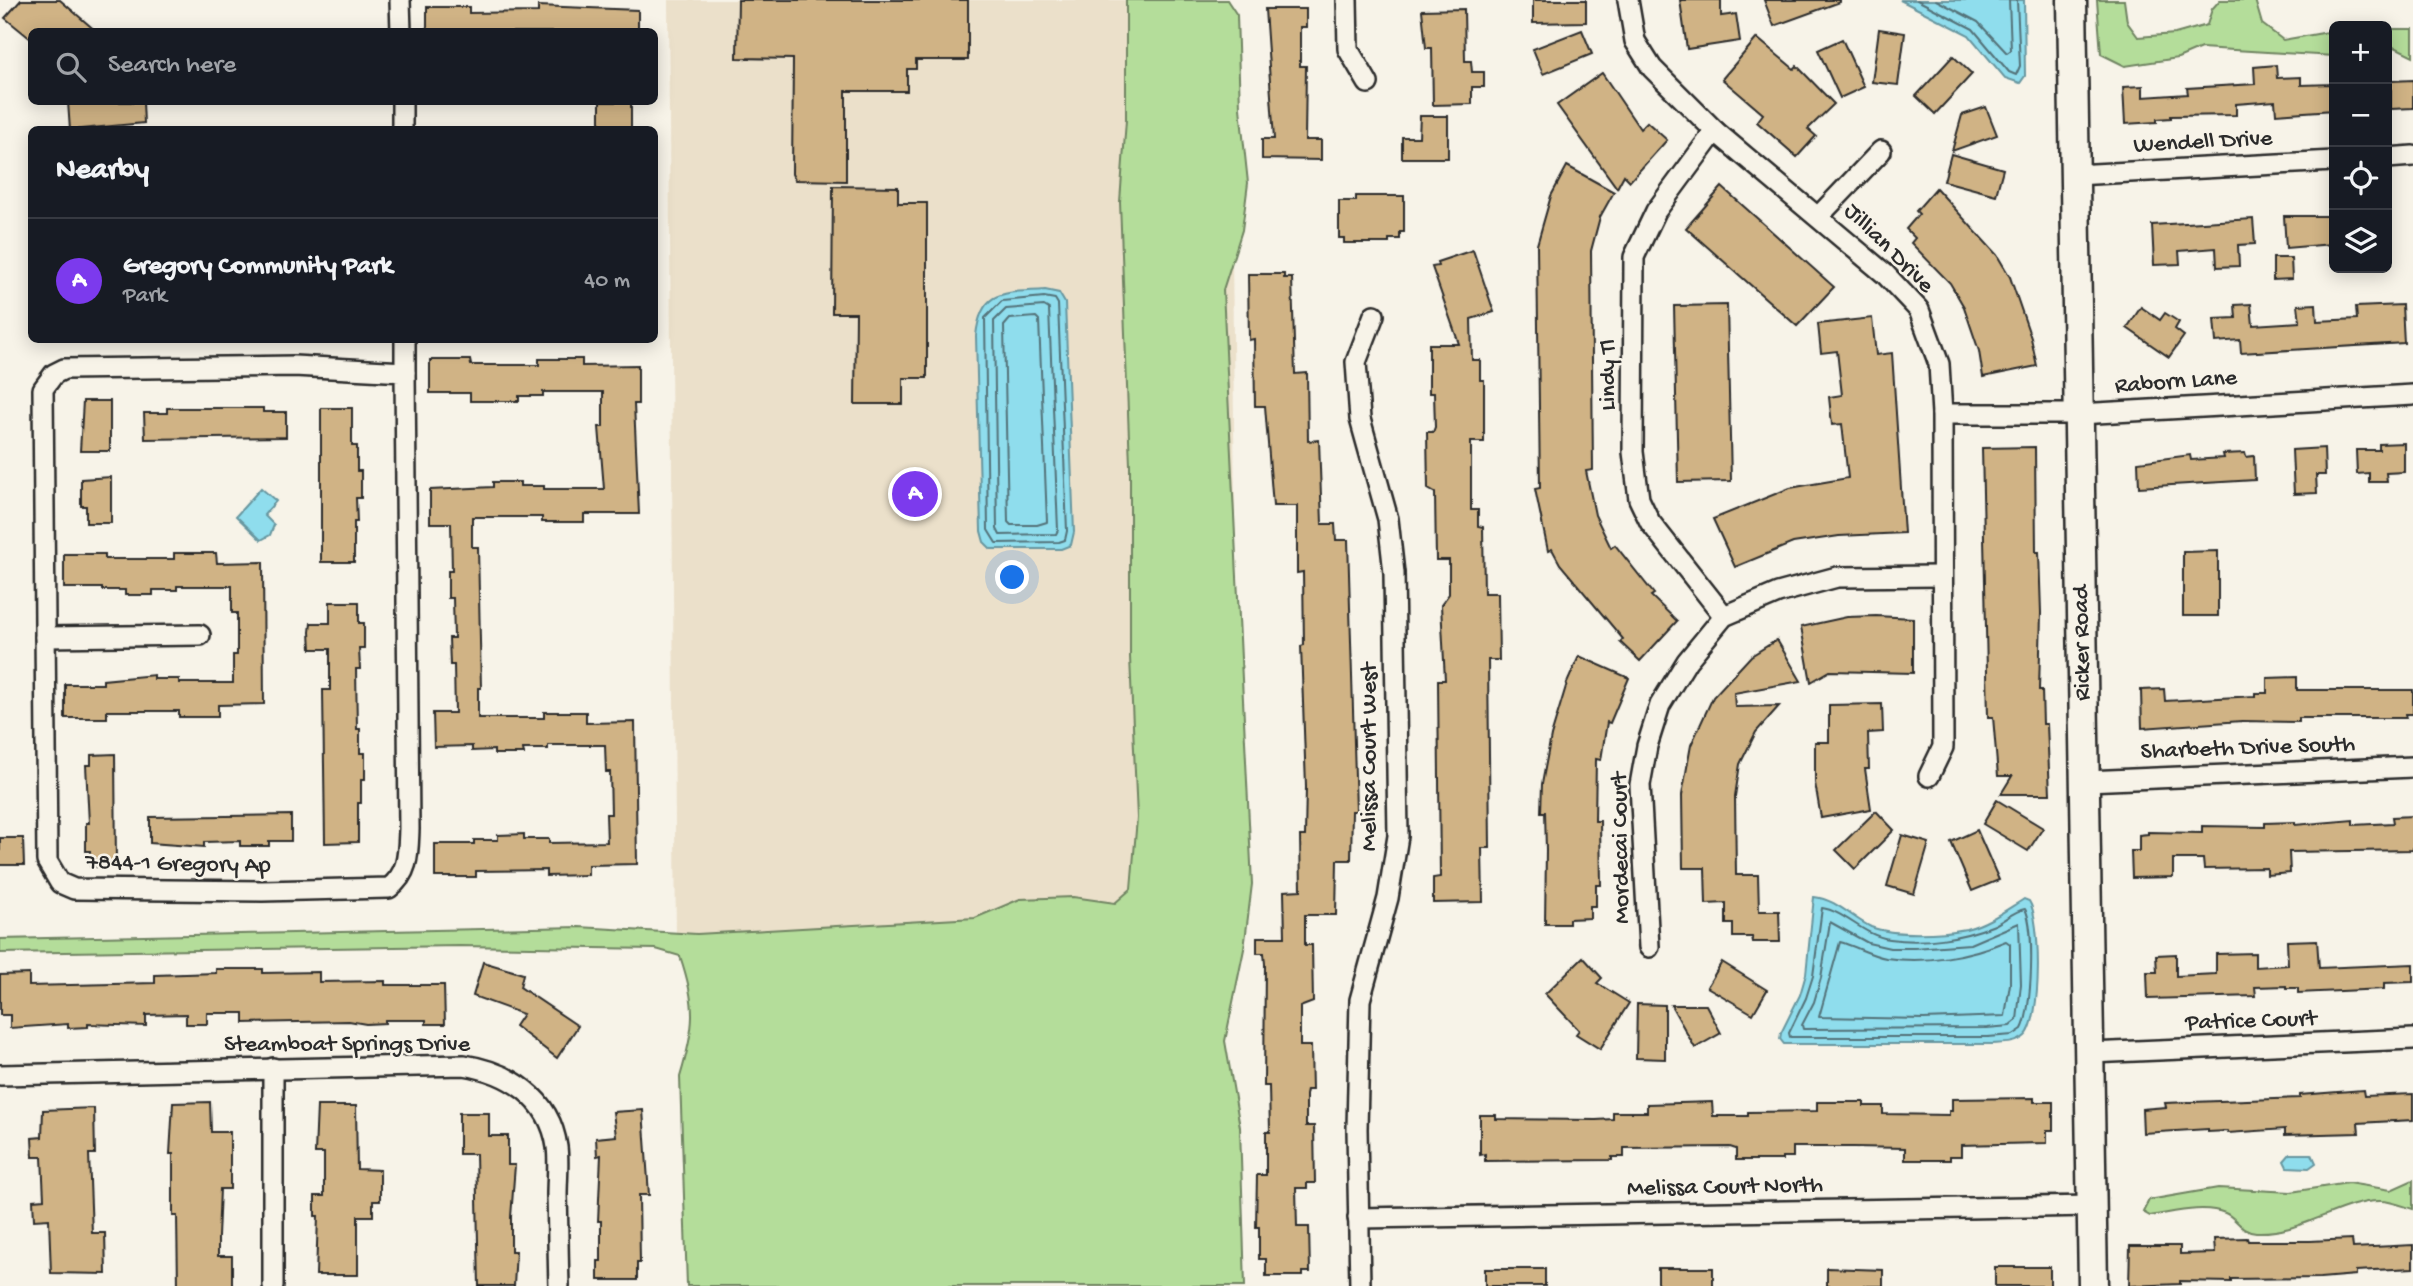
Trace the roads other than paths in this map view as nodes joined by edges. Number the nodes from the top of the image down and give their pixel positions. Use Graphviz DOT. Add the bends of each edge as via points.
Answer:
graph roads {
  1 [pos="400,0"];
  2 [pos="1347,0"];
  3 [pos="1628,0"];
  4 [pos="2072,0"];
  5 [pos="401,28"];
  6 [pos="1368,83"];
  7 [pos="402,105"];
  8 [pos="402,126"];
  9 [pos="1715,131"];
  10 [pos="1881,151"];
  11 [pos="2413,156"];
  12 [pos="2392,158"];
  13 [pos="2329,161"];
  14 [pos="2075,175"];
  15 [pos="1819,216"];
  16 [pos="1374,315"];
  17 [pos="405,343"];
  18 [pos="405,372"];
  19 [pos="2413,395"];
  20 [pos="1941,414"];
  21 [pos="2079,414"];
  22 [pos="1940,576"];
  23 [pos="1724,616"];
  24 [pos="200,635"];
  25 [pos="46,638"];
  26 [pos="2413,767"];
  27 [pos="1929,776"];
  28 [pos="2086,781"];
  29 [pos="1649,947"];
  30 [pos="2413,1040"];
  31 [pos="2090,1054"];
  32 [pos="273,1068"];
  33 [pos="0,1075"];
  34 [pos="2093,1206"];
  35 [pos="1357,1218"];
  36 [pos="273,1286"];
  37 [pos="559,1286"];
  38 [pos="1360,1286"];
  39 [pos="2094,1286"];
  1 -- 5 [label="street"];
  2 -- 6 [label="street" via="1348,49"];
  3 -- 9 [label="street, Jillian Drive" via="1635,41 1652,68"];
  4 -- 14 [label="street, Ricker Road"];
  7 -- 8 [label="street"];
  9 -- 15 [label="street, Jillian Drive"];
  9 -- 23 [label="street, Lindy Tl" via="1656,211 1634,257 1633,452 1639,499 1650,522"];
  10 -- 15 [label="street"];
  11 -- 12 [label="street"];
  13 -- 14 [label="street, Wendell Drive"];
  14 -- 21 [label="street, Ricker Road"];
  15 -- 20 [label="street, Jillian Drive" via="1919,310 1939,364"];
  16 -- 35 [label="street, Melissa Court West" via="1356,362 1360,419 1388,519 1394,573 1398,836 1388,898 1360,1000"];
  17 -- 18 [label="street, 7844-1 Gregory Ap"];
  18 -- 25 [label="street, 7844-1 Gregory Ap" via="294,366 64,369 54,374 43,389"];
  18 -- 25 [label="street, 7844-1 Gregory Ap" via="409,830 407,862 400,880 389,888 262,891 74,889 60,883 47,861"];
  19 -- 21 [label="street, Raborn Lane"];
  20 -- 21 [label="street, Raborn Lane"];
  20 -- 22 [label="street, Jillian Drive"];
  21 -- 28 [label="street, Ricker Road"];
  22 -- 23 [label="street, Mordecai Court" via="1837,577 1778,593"];
  22 -- 27 [label="street, Jillian Drive" via="1943,747"];
  23 -- 29 [label="street, Mordecai Court" via="1687,660 1660,705 1647,746 1640,785"];
  24 -- 25 [label="street"];
  26 -- 28 [label="street, Sharbeth Drive South"];
  28 -- 31 [label="street, Ricker Road"];
  30 -- 31 [label="street, Patrice Court"];
  31 -- 34 [label="street, Ricker Road"];
  32 -- 33 [label="street, Steamboat Springs Drive"];
  32 -- 36 [label="street"];
  32 -- 37 [label="street, Steamboat Springs Drive" via="464,1065 491,1070 516,1083 536,1099 557,1145"];
  34 -- 35 [label="street, Melissa Court North"];
  34 -- 39 [label="street, Ricker Road"];
  35 -- 38 [label="street, Melissa Court West"];
}
